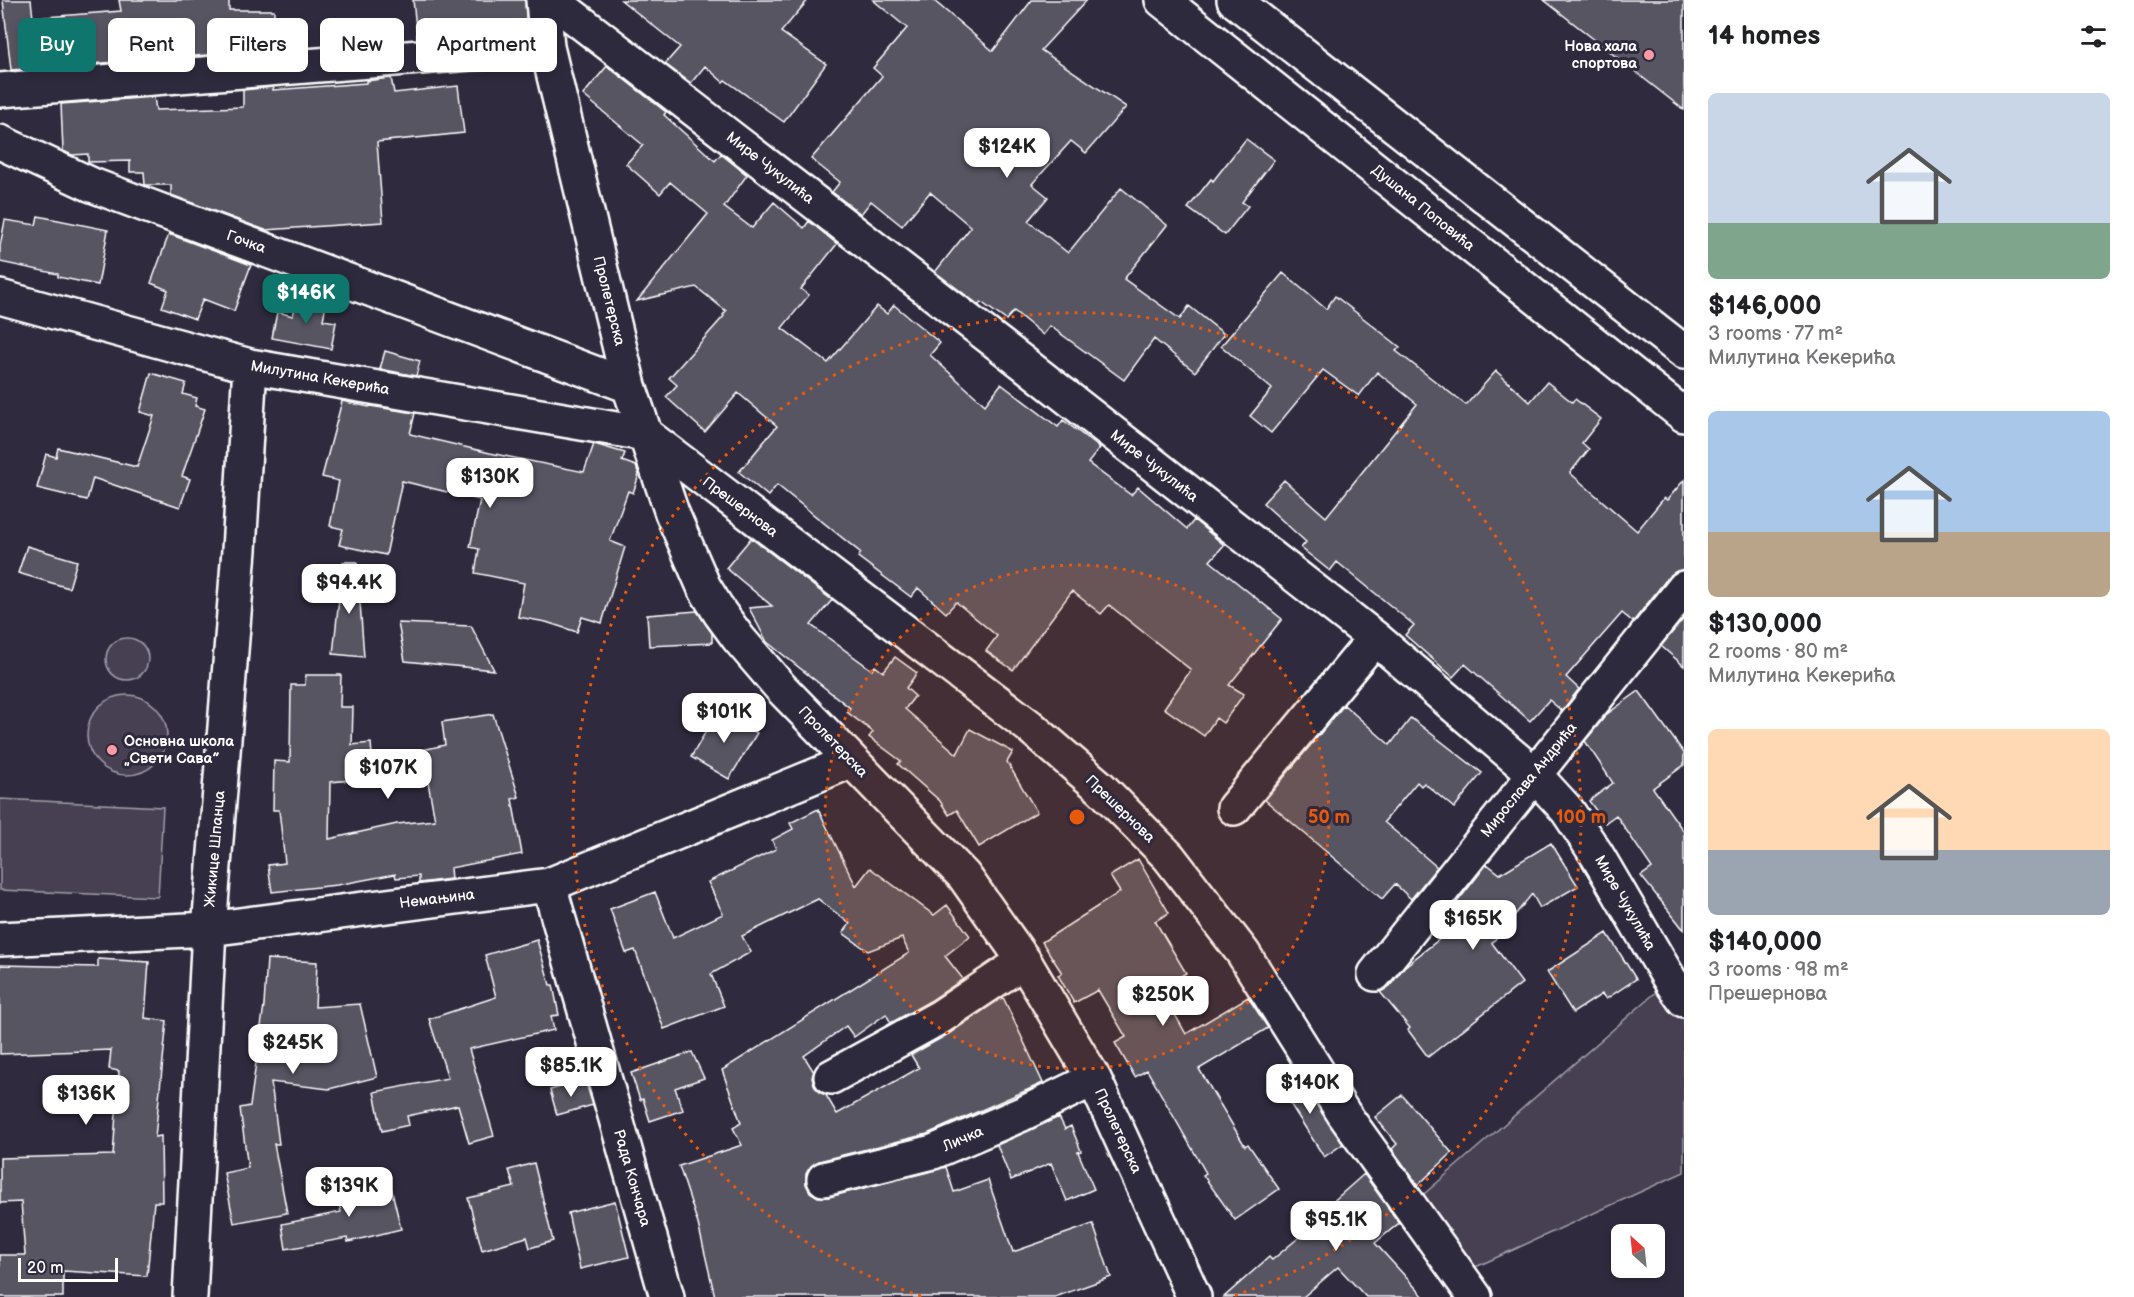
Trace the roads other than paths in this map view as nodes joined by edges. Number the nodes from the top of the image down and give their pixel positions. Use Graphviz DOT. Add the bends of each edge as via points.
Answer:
graph roads {
  1 [pos="543,0"];
  2 [pos="552,0"];
  3 [pos="1162,0"];
  4 [pos="1234,0"];
  5 [pos="545,18"];
  6 [pos="416,57"];
  7 [pos="553,72"];
  8 [pos="0,90"];
  9 [pos="0,142"];
  10 [pos="0,297"];
  11 [pos="1684,352"];
  12 [pos="250,366"];
  13 [pos="629,386"];
  14 [pos="1684,415"];
  15 [pos="645,434"];
  16 [pos="1684,588"];
  17 [pos="1374,638"];
  18 [pos="851,761"];
  19 [pos="1534,774"];
  20 [pos="1234,808"];
  21 [pos="549,885"];
  22 [pos="208,929"];
  23 [pos="0,939"];
  24 [pos="1024,961"];
  25 [pos="1375,974"];
  26 [pos="1684,1000"];
  27 [pos="831,1077"];
  28 [pos="1094,1079"];
  29 [pos="824,1179"];
  30 [pos="1190,1296"];
  31 [pos="190,1297"];
  32 [pos="667,1297"];
  33 [pos="1476,1297"];
  1 -- 5 [label="street, Пролетерска"];
  2 -- 17 [label="street, Мире Чукулића"];
  3 -- 14 [label="street, Душана Поповића"];
  4 -- 11 [label="street"];
  6 -- 8 [label="street"];
  7 -- 13 [label="street, Пролетерска"];
  9 -- 13 [label="street, Гочка" via="92,185"];
  10 -- 12 [label="street, Милутина Кекерића"];
  12 -- 15 [label="street, Милутина Кекерића"];
  12 -- 22 [label="street, Жикице Шпанца" via="239,560"];
  13 -- 15 [label="street, Пролетерска"];
  15 -- 18 [label="street, Пролетерска" via="672,513 704,587 720,613 781,688"];
  15 -- 33 [label="street, Прешернова" via="1029,726 1101,788 1169,857 1243,953 1344,1114"];
  16 -- 19 [label="street, Мирослава Андрића"];
  17 -- 19 [label="street, Мире Чукулића"];
  17 -- 20 [label="street"];
  18 -- 21 [label="street, Немањина"];
  18 -- 24 [label="street, Пролетерска" via="964,876"];
  19 -- 25 [label="street, Мирослава Андрића"];
  19 -- 26 [label="street, Мире Чукулића" via="1568,810"];
  21 -- 22 [label="street, Немањина"];
  21 -- 32 [label="street, Рада Кончара"];
  22 -- 23 [label="street, Немањина"];
  22 -- 31 [label="street, Жикице Шпанца"];
  24 -- 27 [label="street" via="940,1017"];
  24 -- 28 [label="street, Пролетерска"];
  28 -- 29 [label="street, Личка" via="933,1152"];
  28 -- 30 [label="street, Пролетерска"];
}
